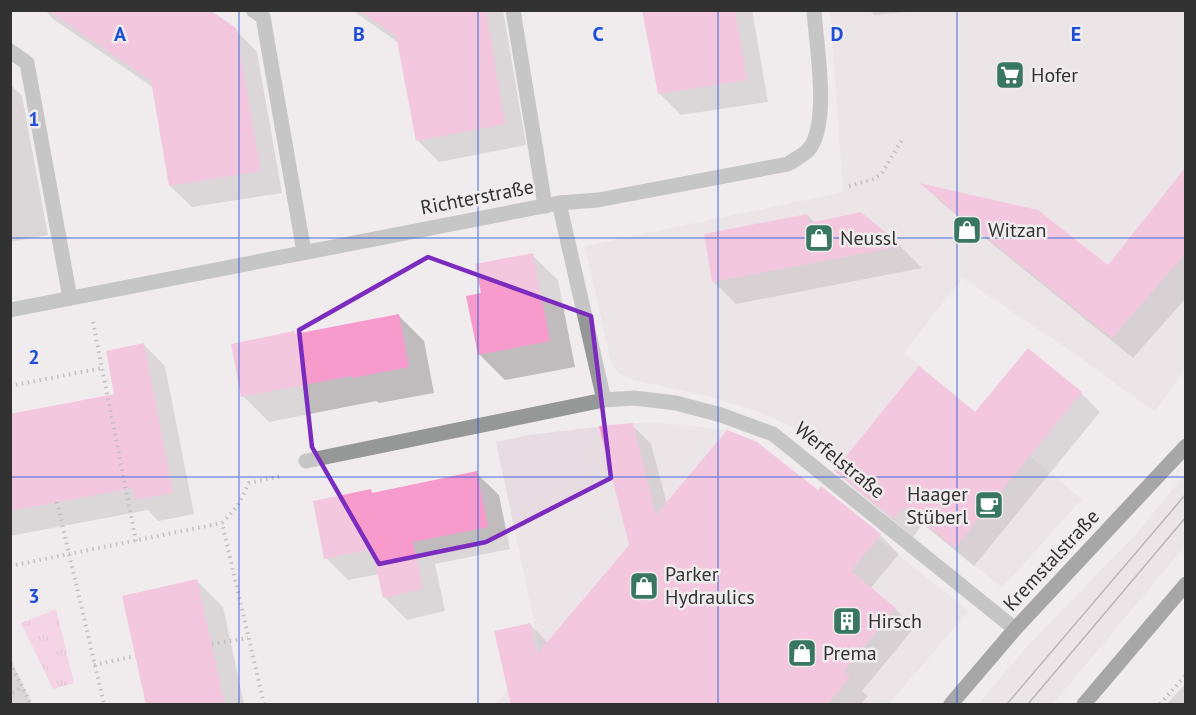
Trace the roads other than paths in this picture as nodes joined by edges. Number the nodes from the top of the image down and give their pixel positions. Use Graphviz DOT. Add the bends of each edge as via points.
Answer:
graph roads {
  1 [pos="253,10"];
  2 [pos="513,10"];
  3 [pos="814,10"];
  4 [pos="10,51"];
  5 [pos="552,204"];
  6 [pos="304,252"];
  7 [pos="70,298"];
  8 [pos="10,310"];
  9 [pos="604,400"];
  10 [pos="1185,446"];
  11 [pos="306,461"];
  12 [pos="1185,584"];
  13 [pos="1015,629"];
  14 [pos="951,705"];
  15 [pos="1084,705"];
  1 -- 6 [label="street" via="263,18"];
  2 -- 5 [label="street"];
  3 -- 5 [label="street, Richterstraße" via="821,110 810,148 788,164 598,200"];
  4 -- 7 [label="street" via="27,63"];
  5 -- 6 [label="street, Richterstraße"];
  5 -- 9 [label="street"];
  6 -- 7 [label="street, Richterstraße"];
  7 -- 8 [label="street, Richterstraße"];
  9 -- 11 [label="street, Werfelstraße"];
  9 -- 13 [label="street, Werfelstraße" via="634,398 676,403 773,434"];
  10 -- 13 [label="main road, Kremstalstraße"];
  12 -- 15 [label="main road"];
  13 -- 14 [label="main road, Kremstalstraße"];
}
